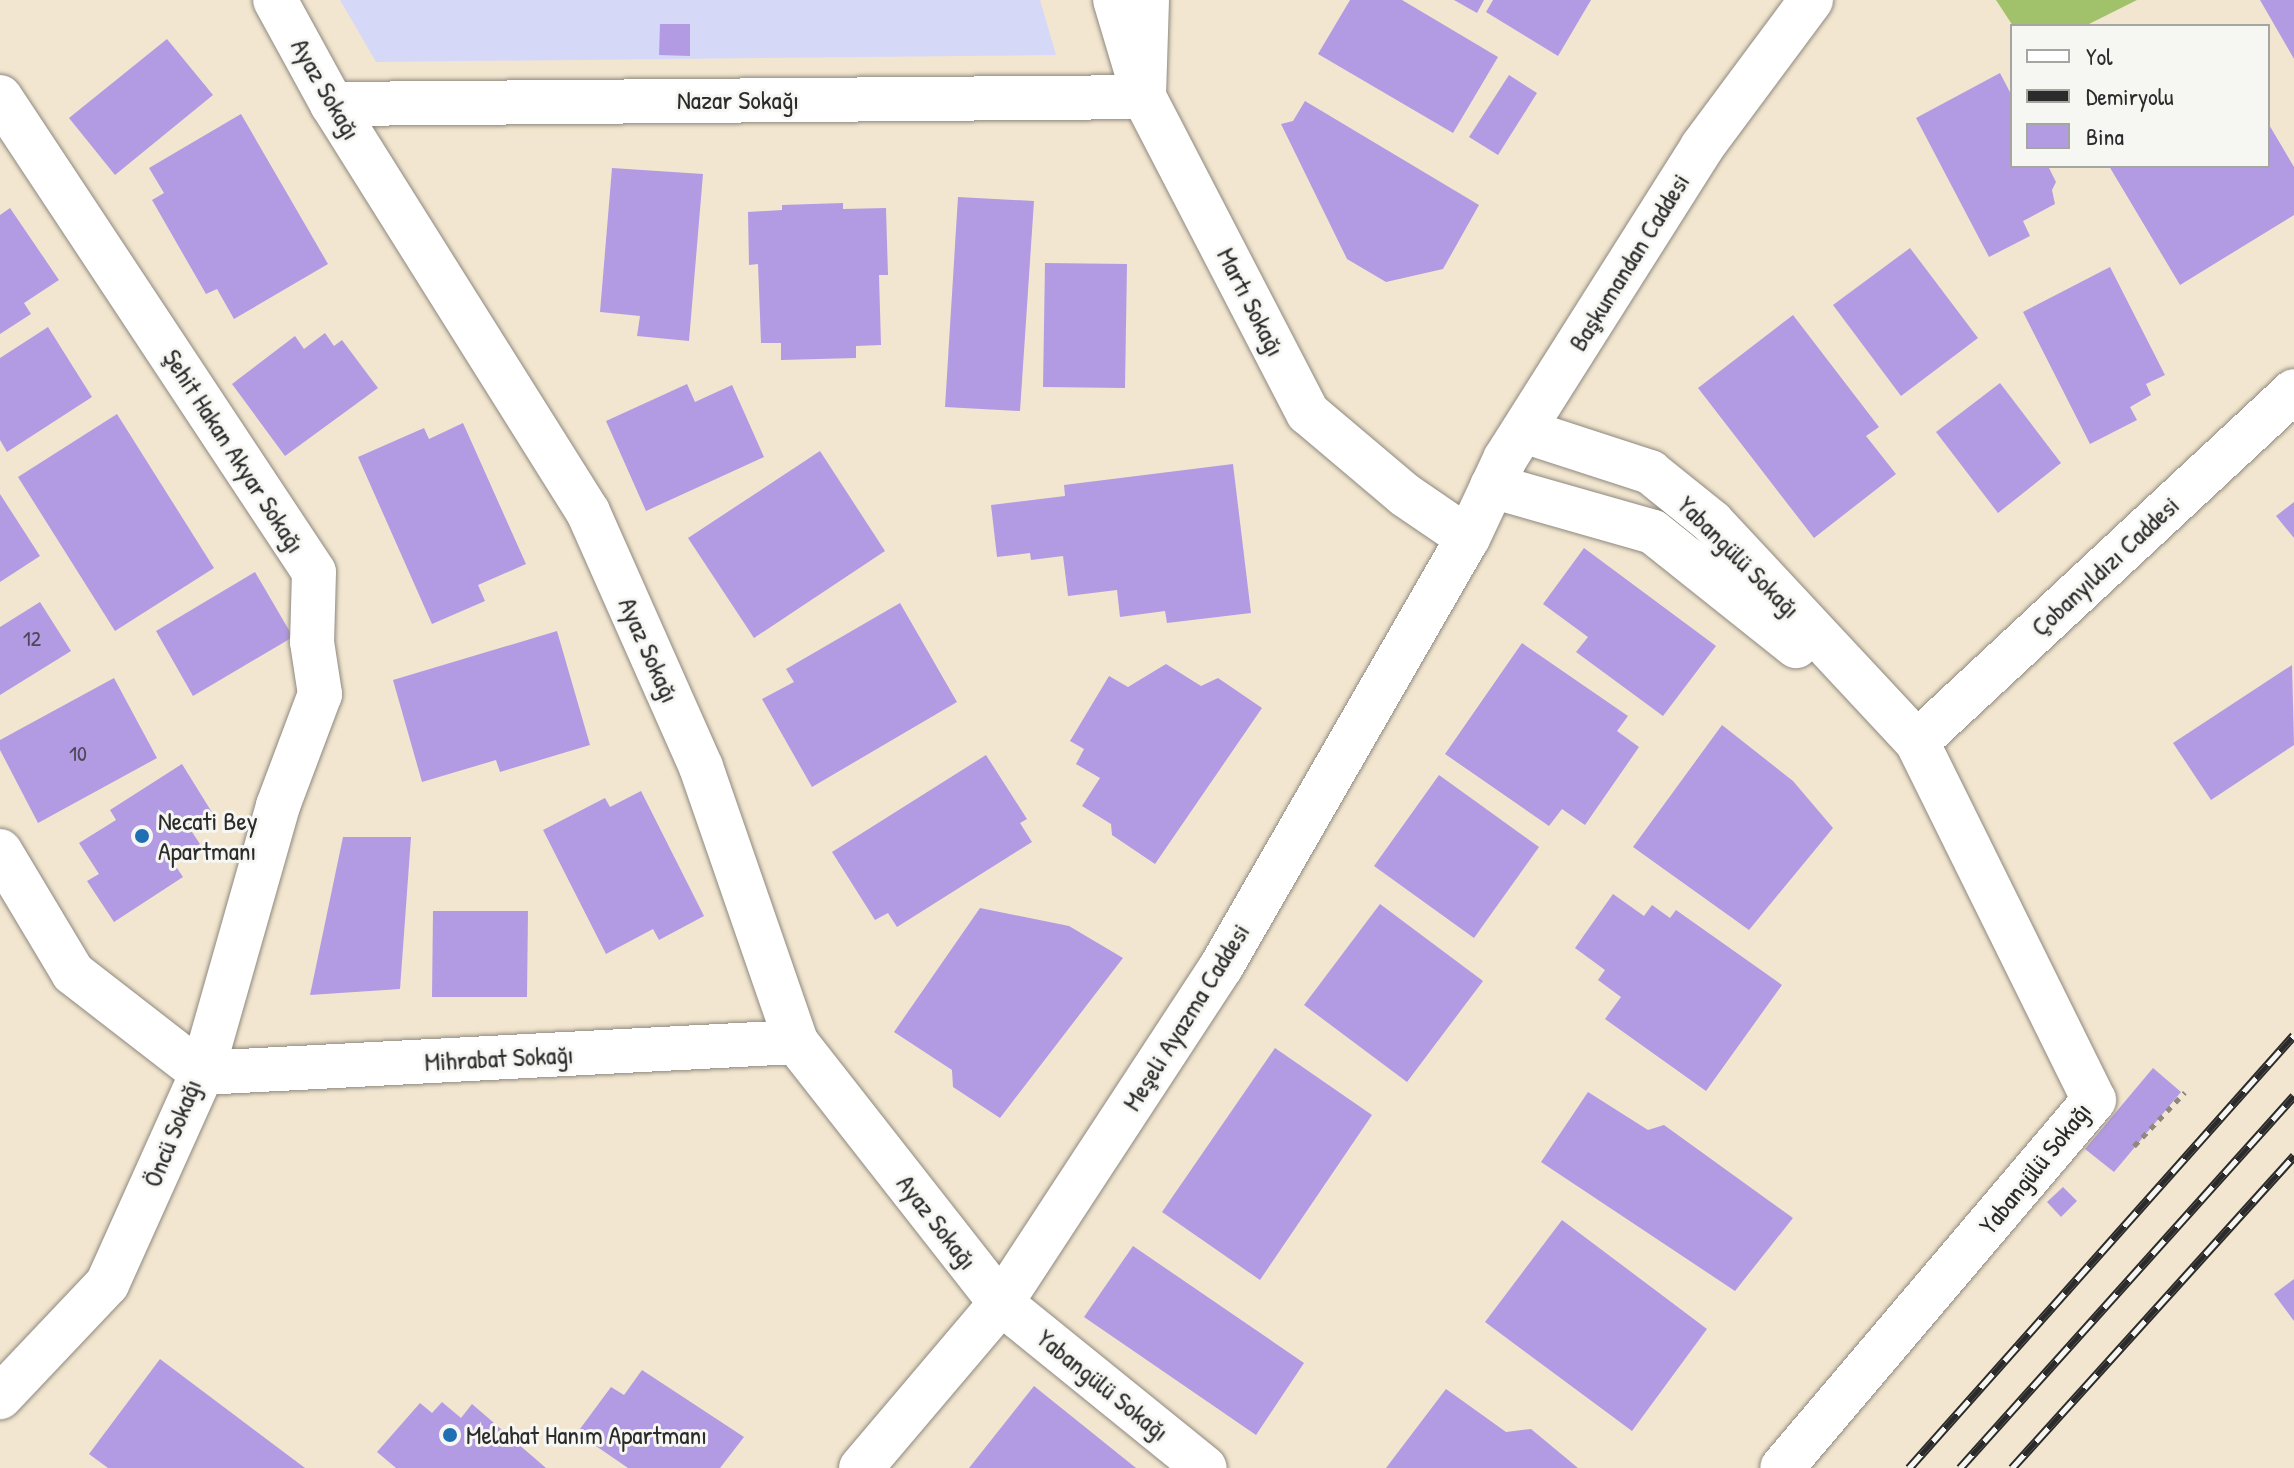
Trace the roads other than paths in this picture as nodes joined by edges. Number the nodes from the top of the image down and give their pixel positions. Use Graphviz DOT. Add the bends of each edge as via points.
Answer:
graph roads {
  1 [pos="275,0"];
  2 [pos="1115,0"];
  3 [pos="1147,0"];
  4 [pos="1811,0"];
  5 [pos="0,97"];
  6 [pos="1144,97"];
  7 [pos="332,104"];
  8 [pos="2294,391"];
  9 [pos="1524,431"];
  10 [pos="1492,486"];
  11 [pos="1468,538"];
  12 [pos="1917,742"];
  13 [pos="0,851"];
  14 [pos="796,1042"];
  15 [pos="202,1073"];
  16 [pos="1001,1303"];
  17 [pos="0,1397"];
  18 [pos="861,1468"];
  19 [pos="1205,1468"];
  20 [pos="1782,1468"];
  1 -- 7 [label="street, Ayaz Sokağı"];
  2 -- 6 [label="street"];
  3 -- 6 [label="street, Martı Sokağı"];
  4 -- 9 [label="street, Başkumandan Caddesi" via="1702,147"];
  5 -- 15 [label="street, Şehit Hakan Akyar Sokağı" via="314,572 312,642 320,694 278,806"];
  6 -- 7 [label="street, Nazar Sokağı"];
  6 -- 11 [label="street, Martı Sokağı" via="1308,413 1405,495"];
  7 -- 14 [label="street, Ayaz Sokağı" via="588,512 701,767"];
  8 -- 12 [label="street, Çobanyıldızı Caddesi"];
  9 -- 10 [label="street, Başkumandan Caddesi"];
  9 -- 12 [label="street, Yabangülü Sokağı" via="1650,472 1712,522"];
  10 -- 11 [label="street, Başkumandan Caddesi"];
  10 -- 12 [label="street, Yabangülü Sokağı" via="1653,532"];
  11 -- 16 [label="street, Meşeli Ayazma Caddesi" via="1221,967"];
  12 -- 20 [label="street, Yabangülü Sokağı" via="2094,1100"];
  13 -- 15 [label="street, Öncü Sokağı" via="73,973"];
  14 -- 15 [label="street, Mihrabat Sokağı"];
  14 -- 16 [label="street, Ayaz Sokağı"];
  15 -- 17 [label="street, Öncü Sokağı" via="107,1284"];
  16 -- 18 [label="street, Meşeli Ayazma Caddesi"];
  16 -- 19 [label="street, Yabangülü Sokağı"];
}
